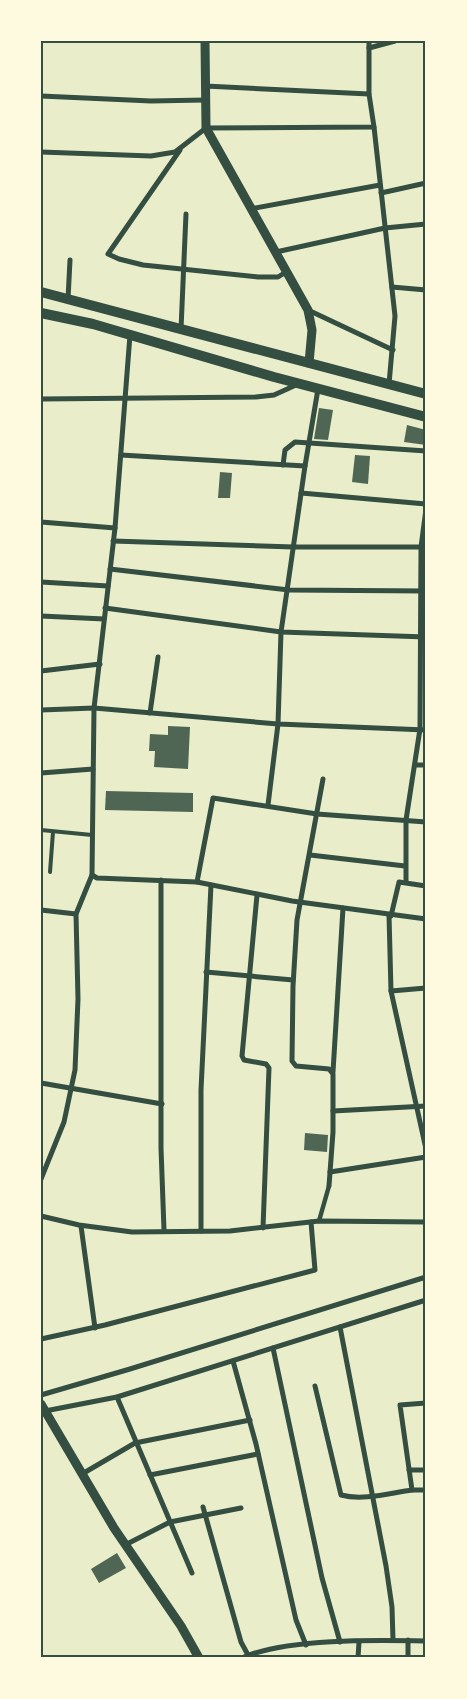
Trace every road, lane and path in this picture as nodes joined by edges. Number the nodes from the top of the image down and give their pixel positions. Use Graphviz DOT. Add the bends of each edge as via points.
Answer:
graph roads {
  1 [pos="205,41"];
  2 [pos="369,41"];
  3 [pos="395,41"];
  4 [pos="369,48"];
  5 [pos="205,86"];
  6 [pos="369,94"];
  7 [pos="41,96"];
  8 [pos="205,100"];
  9 [pos="374,127"];
  10 [pos="206,128"];
  11 [pos="182,148"];
  12 [pos="41,152"];
  13 [pos="426,183"];
  14 [pos="380,185"];
  15 [pos="381,193"];
  16 [pos="250,209"];
  17 [pos="186,214"];
  18 [pos="426,224"];
  19 [pos="385,228"];
  20 [pos="276,252"];
  21 [pos="70,260"];
  22 [pos="185,269"];
  23 [pos="286,272"];
  24 [pos="392,287"];
  25 [pos="426,290"];
  26 [pos="41,292"];
  27 [pos="68,299"];
  28 [pos="308,310"];
  29 [pos="41,313"];
  30 [pos="181,329"];
  31 [pos="130,335"];
  32 [pos="393,350"];
  33 [pos="309,363"];
  34 [pos="298,384"];
  35 [pos="389,384"];
  36 [pos="318,389"];
  37 [pos="426,394"];
  38 [pos="41,399"];
  39 [pos="125,400"];
  40 [pos="426,417"];
  41 [pos="309,442"];
  42 [pos="426,451"];
  43 [pos="121,455"];
  44 [pos="283,464"];
  45 [pos="305,466"];
  46 [pos="301,493"];
  47 [pos="426,504"];
  48 [pos="426,509"];
  49 [pos="41,522"];
  50 [pos="424,525"];
  51 [pos="115,528"];
  52 [pos="113,541"];
  53 [pos="294,547"];
  54 [pos="421,547"];
  55 [pos="110,569"];
  56 [pos="41,582"];
  57 [pos="108,586"];
  58 [pos="288,590"];
  59 [pos="424,591"];
  60 [pos="105,608"];
  61 [pos="41,616"];
  62 [pos="104,619"];
  63 [pos="282,632"];
  64 [pos="423,637"];
  65 [pos="158,657"];
  66 [pos="100,664"];
  67 [pos="41,671"];
  68 [pos="423,680"];
  69 [pos="94,708"];
  70 [pos="41,710"];
  71 [pos="150,713"];
  72 [pos="278,724"];
  73 [pos="423,730"];
  74 [pos="416,765"];
  75 [pos="426,765"];
  76 [pos="93,769"];
  77 [pos="41,773"];
  78 [pos="323,779"];
  79 [pos="268,805"];
  80 [pos="317,814"];
  81 [pos="406,820"];
  82 [pos="426,822"];
  83 [pos="41,830"];
  84 [pos="53,832"];
  85 [pos="92,836"];
  86 [pos="310,855"];
  87 [pos="405,866"];
  88 [pos="50,872"];
  89 [pos="92,875"];
  90 [pos="161,880"];
  91 [pos="197,882"];
  92 [pos="406,882"];
  93 [pos="211,885"];
  94 [pos="426,886"];
  95 [pos="257,895"];
  96 [pos="300,902"];
  97 [pos="343,908"];
  98 [pos="41,910"];
  99 [pos="76,914"];
  100 [pos="390,915"];
  101 [pos="426,919"];
  102 [pos="206,972"];
  103 [pos="249,976"];
  104 [pos="293,980"];
  105 [pos="426,988"];
  106 [pos="391,991"];
  107 [pos="333,1072"];
  108 [pos="41,1083"];
  109 [pos="72,1089"];
  110 [pos="162,1104"];
  111 [pos="426,1106"];
  112 [pos="415,1107"];
  113 [pos="333,1111"];
  114 [pos="425,1142"];
  115 [pos="426,1149"];
  116 [pos="426,1157"];
  117 [pos="330,1172"];
  118 [pos="41,1179"];
  119 [pos="329,1186"];
  120 [pos="41,1216"];
  121 [pos="319,1221"];
  122 [pos="311,1222"];
  123 [pos="426,1222"];
  124 [pos="81,1226"];
  125 [pos="263,1228"];
  126 [pos="164,1230"];
  127 [pos="201,1230"];
  128 [pos="426,1277"];
  129 [pos="426,1300"];
  130 [pos="340,1327"];
  131 [pos="95,1328"];
  132 [pos="41,1339"];
  133 [pos="273,1348"];
  134 [pos="233,1361"];
  135 [pos="315,1386"];
  136 [pos="41,1395"];
  137 [pos="117,1397"];
  138 [pos="426,1403"];
  139 [pos="43,1409"];
  140 [pos="250,1420"];
  141 [pos="135,1443"];
  142 [pos="258,1454"];
  143 [pos="409,1470"];
  144 [pos="426,1470"];
  145 [pos="82,1474"];
  146 [pos="150,1475"];
  147 [pos="412,1490"];
  148 [pos="426,1490"];
  149 [pos="374,1496"];
  150 [pos="203,1507"];
  151 [pos="241,1508"];
  152 [pos="206,1515"];
  153 [pos="170,1522"];
  154 [pos="125,1545"];
  155 [pos="192,1573"];
  156 [pos="393,1640"];
  157 [pos="408,1640"];
  158 [pos="426,1641"];
  159 [pos="340,1642"];
  160 [pos="359,1642"];
  161 [pos="306,1645"];
  162 [pos="245,1656"];
  163 [pos="199,1658"];
  164 [pos="358,1658"];
  165 [pos="408,1658"];
  1 -- 5 [label="street"];
  2 -- 4 [label="street"];
  3 -- 4 [label="street"];
  4 -- 6 [label="street"];
  5 -- 6 [label="street"];
  5 -- 8 [label="street"];
  6 -- 9 [label="street"];
  7 -- 8 [label="street"];
  8 -- 10 [label="street"];
  9 -- 10 [label="street"];
  9 -- 14 [label="street"];
  10 -- 11 [label="street"];
  10 -- 16 [label="street"];
  11 -- 12 [label="street" via="151,156"];
  11 -- 22 [label="street" via="108,254 143,265"];
  13 -- 15 [label="street"];
  14 -- 15 [label="street"];
  14 -- 16 [label="street"];
  15 -- 19 [label="street"];
  16 -- 20 [label="street"];
  17 -- 22 [label="street"];
  18 -- 19 [label="street"];
  19 -- 20 [label="street"];
  19 -- 24 [label="street"];
  20 -- 23 [label="street"];
  21 -- 27 [label="street"];
  22 -- 23 [label="street" via="269,278"];
  22 -- 30 [label="street"];
  23 -- 28 [label="street"];
  24 -- 25 [label="street"];
  24 -- 32 [label="street" via="395,316"];
  26 -- 27 [label="main road"];
  27 -- 30 [label="main road"];
  28 -- 32 [label="street"];
  28 -- 33 [label="street" via="312,330"];
  29 -- 31 [label="main road"];
  30 -- 33 [label="main road"];
  31 -- 34 [label="main road"];
  31 -- 39 [label="street"];
  32 -- 35 [label="street"];
  33 -- 35 [label="main road"];
  34 -- 36 [label="main road"];
  34 -- 39 [label="street" via="274,395 256,397"];
  35 -- 37 [label="main road"];
  36 -- 40 [label="main road"];
  36 -- 41 [label="street"];
  38 -- 39 [label="street"];
  39 -- 43 [label="street"];
  41 -- 42 [label="street"];
  41 -- 44 [label="street" via="289,445"];
  41 -- 45 [label="street"];
  43 -- 44 [label="street"];
  43 -- 51 [label="street"];
  44 -- 45 [label="street"];
  45 -- 46 [label="street"];
  46 -- 47 [label="street"];
  46 -- 53 [label="street"];
  48 -- 50 [label="street"];
  49 -- 51 [label="street"];
  50 -- 54 [label="street"];
  51 -- 52 [label="street"];
  52 -- 53 [label="street"];
  52 -- 55 [label="street"];
  53 -- 54 [label="street"];
  53 -- 58 [label="street"];
  54 -- 59 [label="street"];
  55 -- 57 [label="street"];
  55 -- 58 [label="street"];
  56 -- 57 [label="street"];
  57 -- 60 [label="street"];
  58 -- 59 [label="street"];
  58 -- 63 [label="street"];
  59 -- 64 [label="street"];
  60 -- 62 [label="street"];
  60 -- 63 [label="street"];
  61 -- 62 [label="street"];
  62 -- 66 [label="street"];
  63 -- 64 [label="street"];
  63 -- 72 [label="street"];
  64 -- 68 [label="street"];
  65 -- 71 [label="street"];
  66 -- 67 [label="street"];
  66 -- 69 [label="street"];
  68 -- 73 [label="street"];
  69 -- 70 [label="street"];
  69 -- 71 [label="street"];
  69 -- 76 [label="street"];
  71 -- 72 [label="street"];
  72 -- 73 [label="street"];
  72 -- 79 [label="street"];
  73 -- 74 [label="street"];
  74 -- 75 [label="street"];
  74 -- 81 [label="street"];
  76 -- 77 [label="street"];
  76 -- 85 [label="street"];
  78 -- 80 [label="street"];
  79 -- 80 [label="street"];
  79 -- 91 [label="street" via="213,798"];
  80 -- 81 [label="street"];
  80 -- 86 [label="street"];
  81 -- 82 [label="street"];
  81 -- 87 [label="street"];
  83 -- 84 [label="lane"];
  84 -- 85 [label="lane"];
  84 -- 88 [label="lane"];
  85 -- 89 [label="street"];
  86 -- 87 [label="street"];
  86 -- 96 [label="street"];
  87 -- 92 [label="street"];
  89 -- 90 [label="street" via="97,878"];
  89 -- 99 [label="street"];
  90 -- 91 [label="street"];
  90 -- 110 [label="street"];
  91 -- 93 [label="street"];
  92 -- 94 [label="street"];
  92 -- 100 [label="street" via="399,882"];
  93 -- 95 [label="street"];
  93 -- 102 [label="street"];
  95 -- 96 [label="street"];
  95 -- 103 [label="street"];
  96 -- 97 [label="street"];
  96 -- 104 [label="street"];
  97 -- 100 [label="street"];
  97 -- 107 [label="street"];
  98 -- 99 [label="street"];
  99 -- 109 [label="street" via="78,1008"];
  100 -- 101 [label="street"];
  100 -- 106 [label="street"];
  102 -- 103 [label="street"];
  102 -- 127 [label="street" via="200,1128"];
  103 -- 104 [label="street"];
  103 -- 125 [label="street" via="242,1056 246,1061 266,1064 270,1072"];
  104 -- 107 [label="street" via="292,1064"];
  105 -- 106 [label="street"];
  106 -- 112 [label="street"];
  107 -- 113 [label="street"];
  108 -- 109 [label="street"];
  109 -- 110 [label="street"];
  109 -- 118 [label="street" via="64,1122"];
  110 -- 126 [label="street"];
  111 -- 112 [label="street"];
  112 -- 113 [label="street"];
  112 -- 114 [label="street"];
  113 -- 117 [label="street"];
  114 -- 115 [label="street"];
  116 -- 117 [label="street"];
  117 -- 119 [label="street"];
  119 -- 121 [label="street"];
  120 -- 124 [label="street"];
  121 -- 122 [label="street"];
  121 -- 123 [label="street"];
  122 -- 125 [label="street"];
  122 -- 131 [label="street" via="315,1270"];
  124 -- 126 [label="street" via="132,1232"];
  124 -- 131 [label="street"];
  125 -- 127 [label="street"];
  126 -- 127 [label="street"];
  128 -- 136 [label="street"];
  129 -- 130 [label="street"];
  130 -- 133 [label="street"];
  130 -- 149 [label="street"];
  131 -- 132 [label="street"];
  133 -- 134 [label="street"];
  133 -- 159 [label="street" via="318,1559"];
  134 -- 137 [label="street"];
  134 -- 140 [label="street"];
  135 -- 149 [label="street" via="341,1495"];
  137 -- 139 [label="street"];
  137 -- 141 [label="street"];
  138 -- 143 [label="street" via="400,1405"];
  139 -- 145 [label="street"];
  140 -- 141 [label="street"];
  140 -- 142 [label="street"];
  141 -- 145 [label="street"];
  141 -- 146 [label="street"];
  142 -- 146 [label="street"];
  142 -- 161 [label="street" via="294,1612"];
  143 -- 144 [label="street"];
  143 -- 147 [label="street"];
  145 -- 154 [label="street"];
  146 -- 153 [label="street"];
  147 -- 148 [label="street"];
  147 -- 149 [label="street"];
  149 -- 156 [label="street" via="392,1607"];
  150 -- 152 [label="street"];
  151 -- 152 [label="street"];
  152 -- 153 [label="street"];
  152 -- 162 [label="street"];
  153 -- 154 [label="street"];
  153 -- 155 [label="street"];
  154 -- 163 [label="street"];
  156 -- 157 [label="street"];
  156 -- 160 [label="street"];
  157 -- 158 [label="street"];
  157 -- 165 [label="street"];
  159 -- 160 [label="street"];
  159 -- 161 [label="street"];
  160 -- 164 [label="street"];
  161 -- 162 [label="street"];
}
